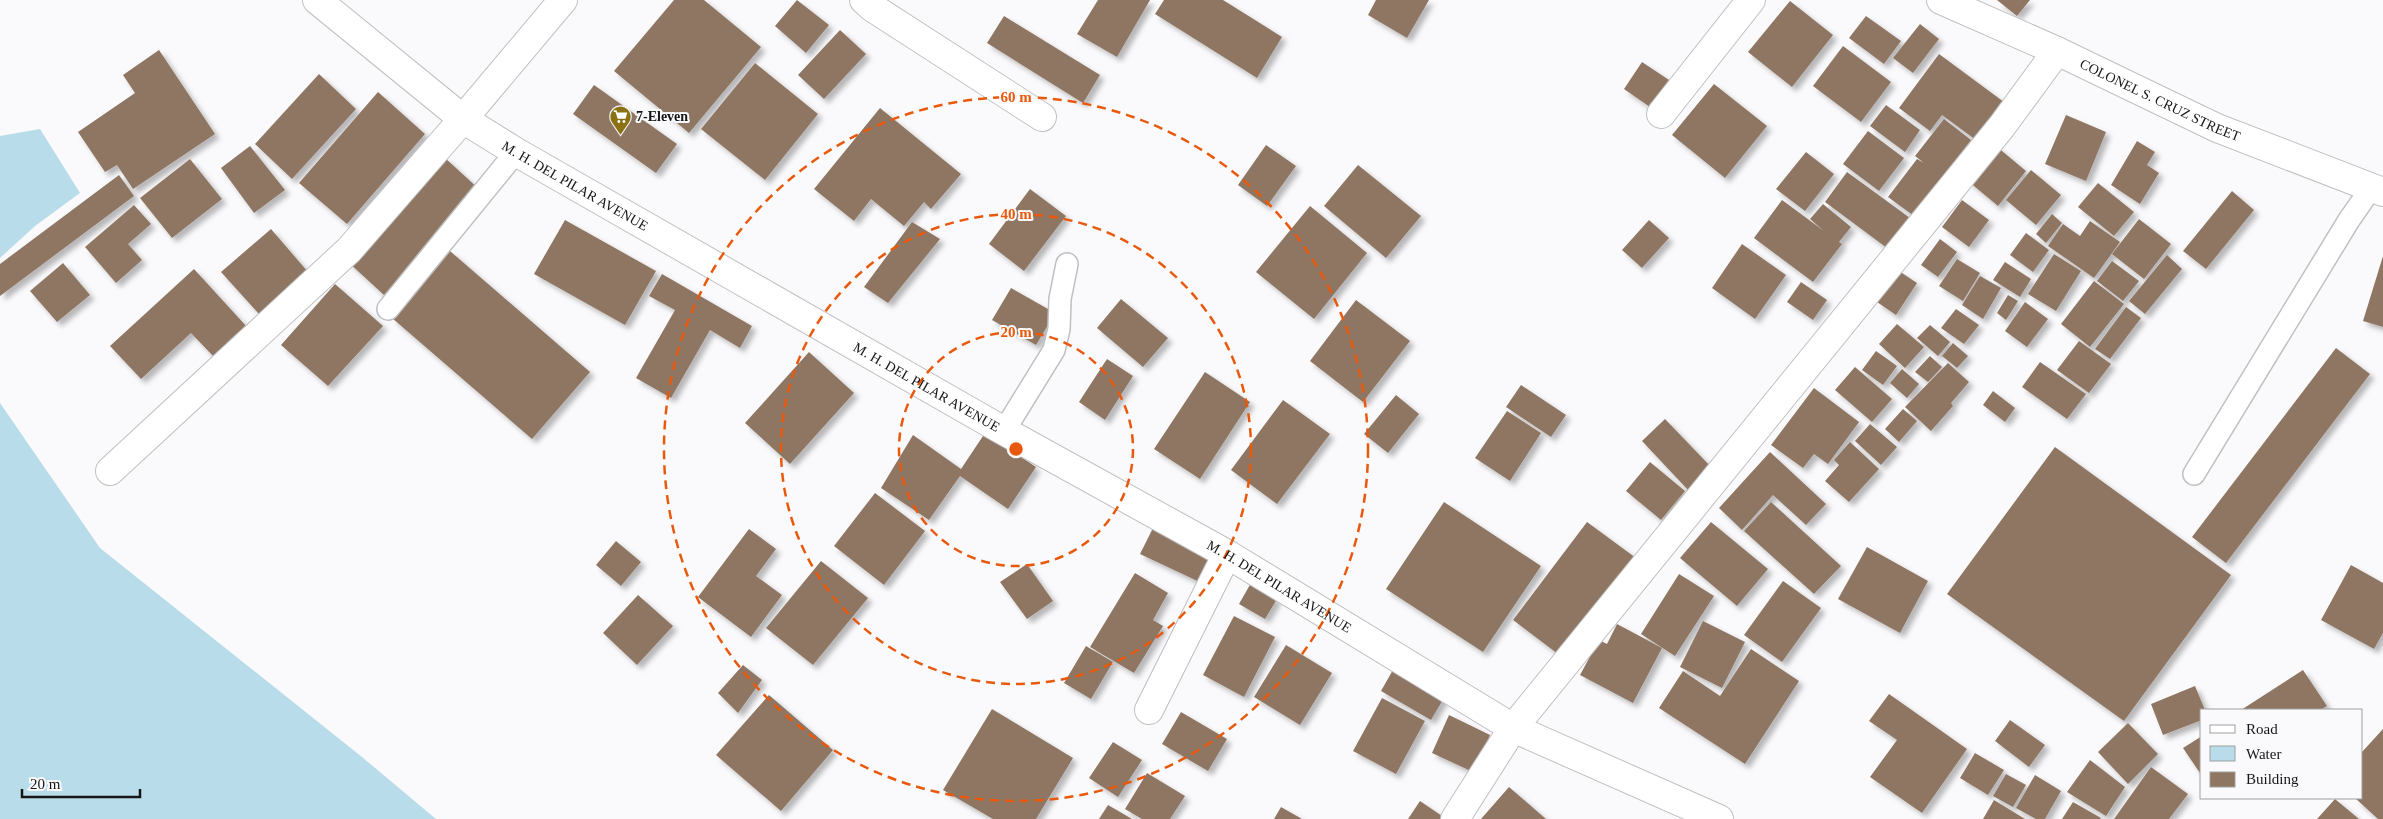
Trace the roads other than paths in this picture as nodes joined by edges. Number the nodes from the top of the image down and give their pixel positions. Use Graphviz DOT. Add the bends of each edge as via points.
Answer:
graph roads {
  1 [pos="317,0"];
  2 [pos="563,0"];
  3 [pos="864,0"];
  4 [pos="1751,0"];
  5 [pos="1940,0"];
  6 [pos="2057,51"];
  7 [pos="1661,114"];
  8 [pos="1042,117"];
  9 [pos="463,119"];
  10 [pos="516,152"];
  11 [pos="2377,189"];
  12 [pos="1068,264"];
  13 [pos="388,309"];
  14 [pos="1004,430"];
  15 [pos="110,471"];
  16 [pos="2194,474"];
  17 [pos="1227,554"];
  18 [pos="1149,710"];
  19 [pos="1514,728"];
  20 [pos="1454,819"];
  21 [pos="1719,819"];
  1 -- 9 [label="street, M. H. DEL PILAR AVENUE"];
  2 -- 9 [label="street"];
  3 -- 8 [label="street"];
  4 -- 7 [label="street"];
  5 -- 6 [label="street, COLONEL S. CRUZ STREET"];
  6 -- 11 [label="street, COLONEL S. CRUZ STREET" via="2217,128"];
  6 -- 19 [label="street" via="2002,126"];
  9 -- 10 [label="street, M. H. DEL PILAR AVENUE"];
  9 -- 15 [label="street" via="348,250"];
  10 -- 13 [label="lane"];
  10 -- 14 [label="street, M. H. DEL PILAR AVENUE"];
  11 -- 16 [label="lane" via="2349,220"];
  12 -- 14 [label="lane" via="1054,350"];
  14 -- 17 [label="street, M. H. DEL PILAR AVENUE"];
  17 -- 18 [label="street"];
  17 -- 19 [label="street, M. H. DEL PILAR AVENUE"];
  19 -- 20 [label="street"];
  19 -- 21 [label="street, M. H. DEL PILAR AVENUE"];
}
